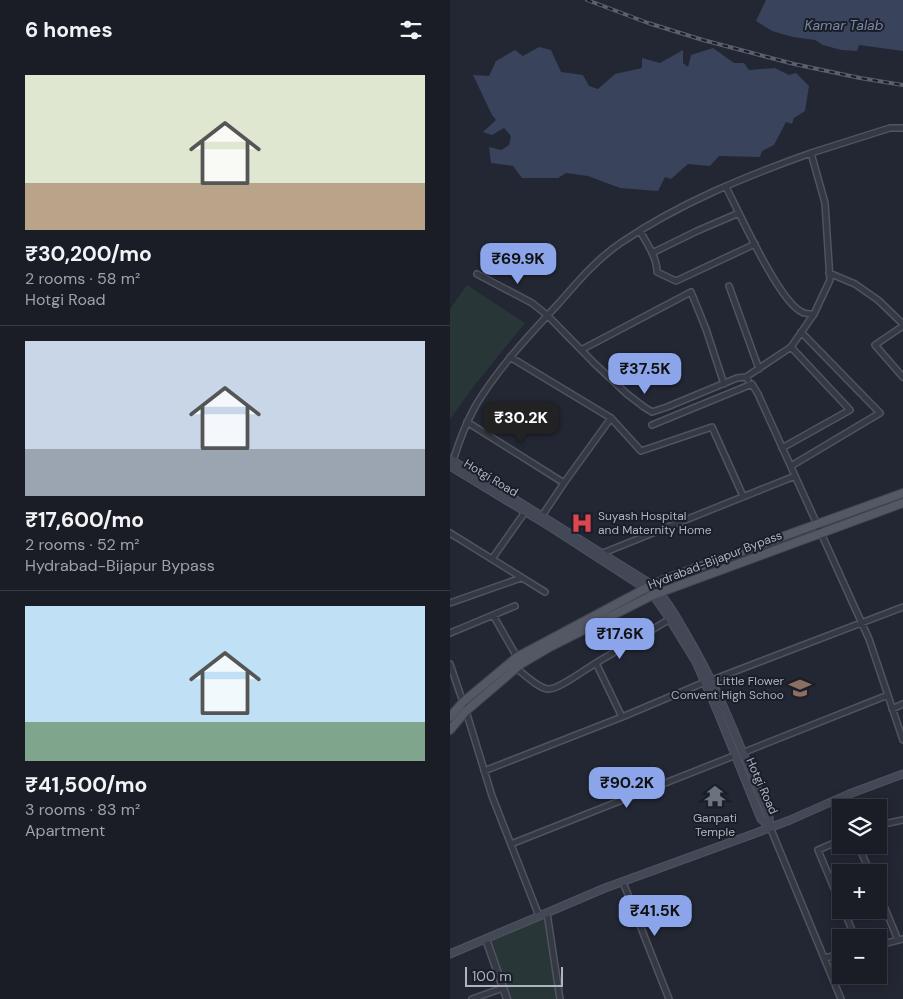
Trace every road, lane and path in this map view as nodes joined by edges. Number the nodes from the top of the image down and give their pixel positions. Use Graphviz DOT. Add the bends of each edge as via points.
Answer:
graph roads {
  1 [pos="903,128"];
  2 [pos="811,153"];
  3 [pos="726,186"];
  4 [pos="739,213"];
  5 [pos="640,231"];
  6 [pos="755,244"];
  7 [pos="652,253"];
  8 [pos="830,273"];
  9 [pos="477,274"];
  10 [pos="729,286"];
  11 [pos="547,314"];
  12 [pos="814,314"];
  13 [pos="903,325"];
  14 [pos="801,332"];
  15 [pos="790,347"];
  16 [pos="581,350"];
  17 [pos="510,358"];
  18 [pos="759,369"];
  19 [pos="746,377"];
  20 [pos="903,377"];
  21 [pos="724,384"];
  22 [pos="752,384"];
  23 [pos="611,418"];
  24 [pos="468,422"];
  25 [pos="652,425"];
  26 [pos="782,448"];
  27 [pos="451,462"];
  28 [pos="791,466"];
  29 [pos="795,476"];
  30 [pos="564,483"];
  31 [pos="903,494"];
  32 [pos="743,496"];
  33 [pos="903,503"];
  34 [pos="525,512"];
  35 [pos="542,516"];
  36 [pos="818,524"];
  37 [pos="450,533"];
  38 [pos="822,533"];
  39 [pos="602,553"];
  40 [pos="492,560"];
  41 [pos="521,578"];
  42 [pos="648,587"];
  43 [pos="545,592"];
  44 [pos="656,593"];
  45 [pos="450,603"];
  46 [pos="516,606"];
  47 [pos="903,607"];
  48 [pos="494,615"];
  49 [pos="670,620"];
  50 [pos="862,624"];
  51 [pos="450,633"];
  52 [pos="517,657"];
  53 [pos="596,662"];
  54 [pos="450,664"];
  55 [pos="516,668"];
  56 [pos="708,681"];
  57 [pos="888,695"];
  58 [pos="463,702"];
  59 [pos="903,704"];
  60 [pos="892,708"];
  61 [pos="466,711"];
  62 [pos="450,717"];
  63 [pos="622,717"];
  64 [pos="450,730"];
  65 [pos="903,740"];
  66 [pos="739,754"];
  67 [pos="903,770"];
  68 [pos="484,771"];
  69 [pos="903,774"];
  70 [pos="903,820"];
  71 [pos="887,824"];
  72 [pos="770,827"];
  73 [pos="511,844"];
  74 [pos="832,844"];
  75 [pos="830,880"];
  76 [pos="623,882"];
  77 [pos="832,884"];
  78 [pos="887,912"];
  79 [pos="547,913"];
  80 [pos="539,916"];
  81 [pos="486,939"];
  82 [pos="900,940"];
  83 [pos="887,943"];
  84 [pos="450,954"];
  85 [pos="832,956"];
  86 [pos="826,958"];
  87 [pos="503,988"];
  88 [pos="472,999"];
  89 [pos="507,999"];
  90 [pos="560,999"];
  91 [pos="669,999"];
  92 [pos="842,999"];
  1 -- 2 [label="street" via="890,128"];
  2 -- 3 [label="street"];
  2 -- 8 [label="street" via="825,203"];
  3 -- 4 [label="street"];
  3 -- 5 [label="street"];
  4 -- 6 [label="street"];
  4 -- 7 [label="street"];
  5 -- 7 [label="street"];
  5 -- 11 [label="street" via="603,255"];
  6 -- 7 [label="street" via="676,281 657,272"];
  6 -- 12 [label="street" via="787,299 801,312"];
  8 -- 12 [label="street" via="830,280"];
  8 -- 13 [label="street" via="855,284 878,300"];
  9 -- 11 [label="street"];
  10 -- 18 [label="street"];
  11 -- 16 [label="street"];
  11 -- 17 [label="street"];
  12 -- 14 [label="street"];
  13 -- 20 [label="street" via="875,345"];
  14 -- 15 [label="street"];
  14 -- 28 [label="street" via="880,413"];
  15 -- 18 [label="street"];
  15 -- 26 [label="street" via="850,410"];
  16 -- 21 [label="street" via="627,394 652,412"];
  16 -- 21 [label="street" via="691,292"];
  17 -- 23 [label="street"];
  17 -- 24 [label="street" via="476,405"];
  18 -- 19 [label="street"];
  19 -- 21 [label="street"];
  19 -- 22 [label="street"];
  22 -- 25 [label="street"];
  22 -- 26 [label="street"];
  23 -- 30 [label="street"];
  23 -- 32 [label="street" via="641,451 712,427"];
  24 -- 27 [label="street"];
  24 -- 30 [label="street"];
  26 -- 28 [label="street"];
  27 -- 34 [label="main road, Hotgi Road"];
  27 -- 35 [label="main road, Hotgi Road"];
  28 -- 29 [label="street"];
  29 -- 32 [label="street"];
  29 -- 36 [label="street"];
  30 -- 35 [label="street"];
  31 -- 36 [label="main road"];
  32 -- 39 [label="street"];
  33 -- 38 [label="main road, Hydrabad-Bijapur Bypass"];
  34 -- 40 [label="street"];
  34 -- 42 [label="main road, Hotgi Road"];
  35 -- 39 [label="main road, Hotgi Road"];
  36 -- 38 [label="street"];
  36 -- 42 [label="main road"];
  37 -- 40 [label="street"];
  38 -- 44 [label="main road, Hydrabad-Bijapur Bypass"];
  38 -- 50 [label="street"];
  39 -- 42 [label="main road, Hotgi Road"];
  40 -- 41 [label="street"];
  41 -- 43 [label="street"];
  41 -- 45 [label="street"];
  42 -- 44 [label="main road, Hotgi Road"];
  42 -- 52 [label="main road"];
  44 -- 49 [label="main road, Hotgi Road"];
  44 -- 55 [label="main road, Hydrabad-Bijapur Bypass"];
  44 -- 56 [label="main road, Hotgi Road" via="672,610 700,658"];
  46 -- 48 [label="street"];
  47 -- 50 [label="street"];
  48 -- 51 [label="street"];
  48 -- 52 [label="street"];
  49 -- 53 [label="street"];
  49 -- 56 [label="main road, Hotgi Road"];
  50 -- 56 [label="street"];
  50 -- 57 [label="street"];
  52 -- 58 [label="main road"];
  53 -- 55 [label="street" via="552,689 541,686"];
  53 -- 63 [label="street"];
  54 -- 58 [label="street"];
  55 -- 61 [label="main road, Hydrabad-Bijapur Bypass"];
  56 -- 63 [label="street"];
  56 -- 66 [label="main road, Hotgi Road"];
  57 -- 60 [label="street"];
  57 -- 66 [label="street"];
  58 -- 61 [label="street"];
  58 -- 62 [label="main road"];
  59 -- 60 [label="street"];
  60 -- 65 [label="street"];
  61 -- 64 [label="main road, Hydrabad-Bijapur Bypass"];
  61 -- 68 [label="street"];
  63 -- 68 [label="street"];
  66 -- 72 [label="main road, Hotgi Road" via="761,819"];
  66 -- 73 [label="street"];
  67 -- 69 [label="street"];
  68 -- 73 [label="street"];
  69 -- 72 [label="main road"];
  70 -- 71 [label="street"];
  72 -- 76 [label="main road"];
  72 -- 86 [label="street"];
  73 -- 80 [label="street"];
  74 -- 75 [label="street" via="818,850"];
  75 -- 77 [label="street"];
  76 -- 79 [label="main road"];
  76 -- 91 [label="street"];
  78 -- 82 [label="street"];
  79 -- 80 [label="main road"];
  79 -- 90 [label="street"];
  80 -- 81 [label="main road"];
  81 -- 84 [label="main road"];
  81 -- 87 [label="street"];
  82 -- 83 [label="street"];
  85 -- 86 [label="street"];
  86 -- 92 [label="street"];
  87 -- 88 [label="street"];
  87 -- 89 [label="street"];
}
